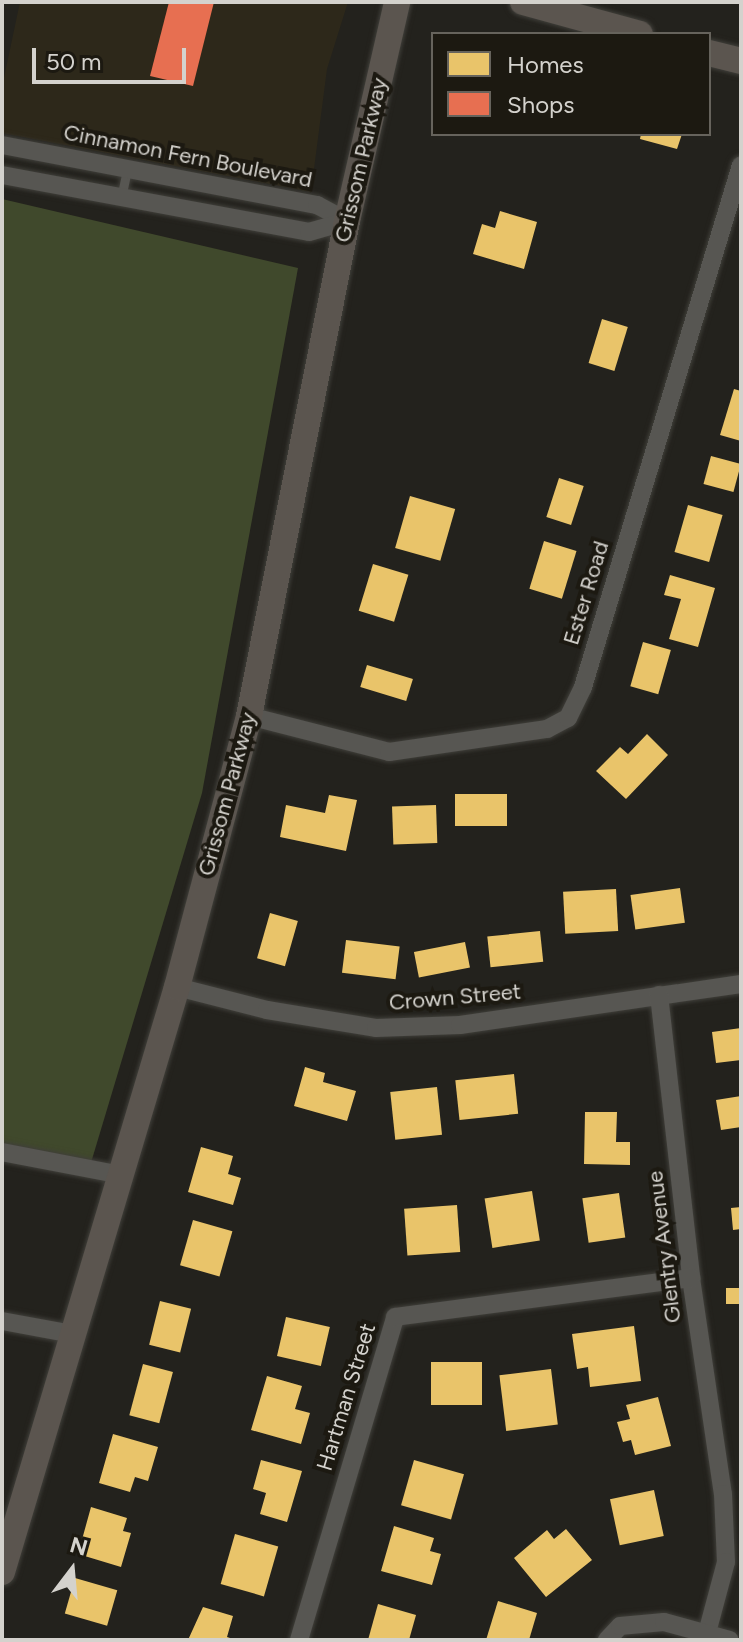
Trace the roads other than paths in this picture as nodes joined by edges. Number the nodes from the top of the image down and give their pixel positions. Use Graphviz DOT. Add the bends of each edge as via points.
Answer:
graph roads {
  1 [pos="397,2"];
  2 [pos="523,2"];
  3 [pos="578,2"];
  4 [pos="629,31"];
  5 [pos="711,54"];
  6 [pos="741,61"];
  7 [pos="2,145"];
  8 [pos="741,165"];
  9 [pos="127,169"];
  10 [pos="2,175"];
  11 [pos="121,198"];
  12 [pos="347,221"];
  13 [pos="249,716"];
  14 [pos="741,984"];
  15 [pos="177,987"];
  16 [pos="659,995"];
  17 [pos="2,1152"];
  18 [pos="122,1175"];
  19 [pos="691,1278"];
  20 [pos="2,1321"];
  21 [pos="72,1334"];
  22 [pos="2,1572"];
  23 [pos="707,1633"];
  24 [pos="299,1640"];
  25 [pos="607,1640"];
  26 [pos="730,1640"];
  1 -- 12 [label="main road, Grissom Parkway"];
  2 -- 4 [label="main road"];
  3 -- 4 [label="main road"];
  5 -- 6 [label="main road"];
  7 -- 9 [label="street, Cinnamon Fern Boulevard"];
  8 -- 13 [label="street, Ester Road" via="583,687 568,718 547,729 389,752"];
  9 -- 11 [label="lane"];
  9 -- 12 [label="street, Cinnamon Fern Boulevard" via="317,205"];
  10 -- 11 [label="street"];
  11 -- 12 [label="street" via="309,232"];
  12 -- 13 [label="main road, Grissom Parkway"];
  13 -- 15 [label="main road, Grissom Parkway"];
  14 -- 16 [label="street, Crown Street"];
  15 -- 16 [label="street, Crown Street" via="267,1010 376,1028 460,1025"];
  15 -- 18 [label="main road, Grissom Parkway"];
  16 -- 19 [label="street, Glentry Avenue"];
  17 -- 18 [label="street"];
  18 -- 21 [label="main road, Grissom Parkway"];
  19 -- 23 [label="street, Glentry Avenue" via="723,1494 726,1562"];
  19 -- 24 [label="street, Hartman Street" via="395,1317"];
  20 -- 21 [label="street"];
  21 -- 22 [label="main road, Grissom Parkway"];
  23 -- 25 [label="street" via="664,1622 620,1626"];
  23 -- 26 [label="street"];
}
